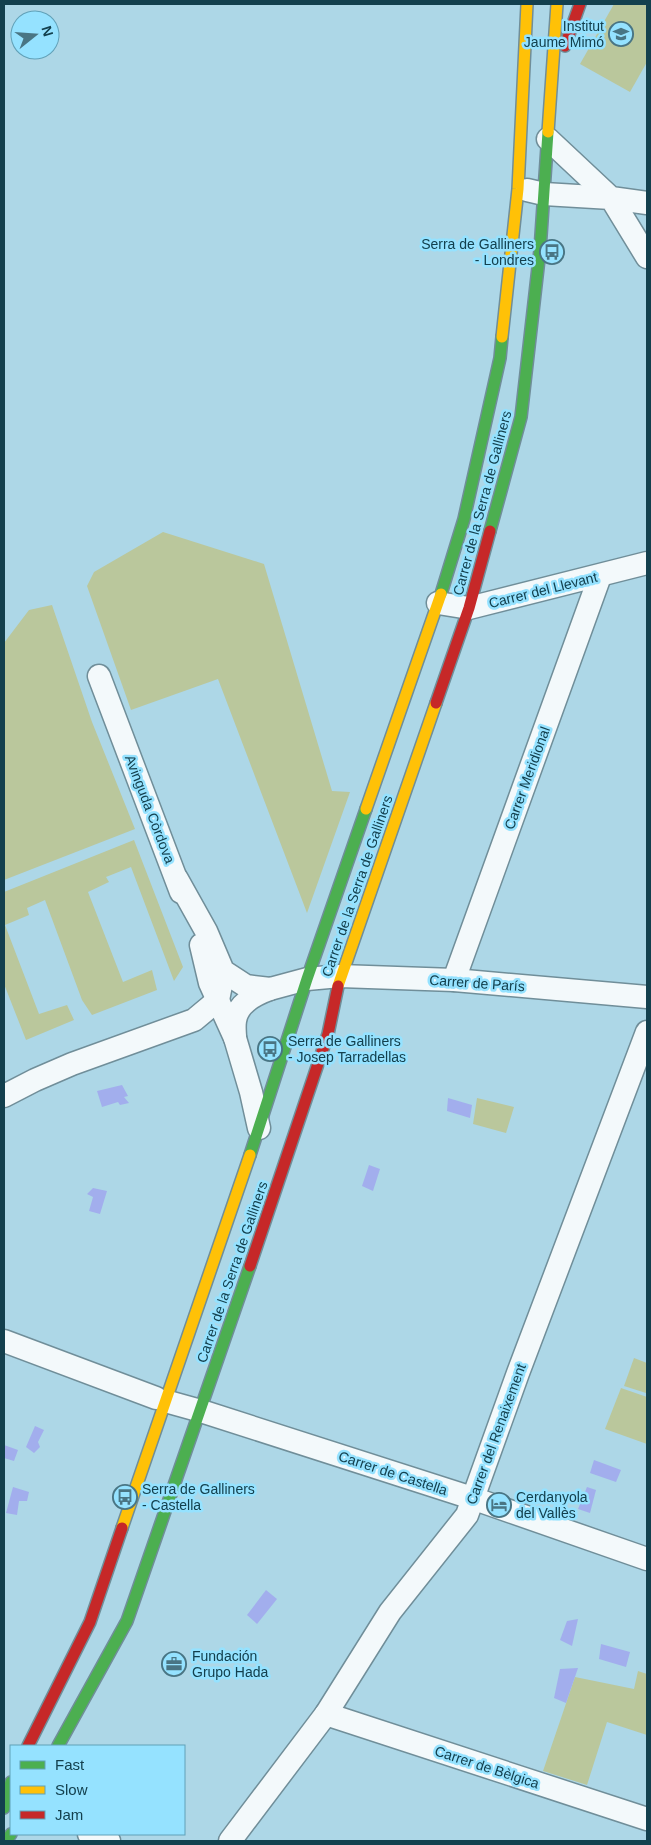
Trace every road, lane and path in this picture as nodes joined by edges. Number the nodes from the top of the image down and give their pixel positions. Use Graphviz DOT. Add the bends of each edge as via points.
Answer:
graph roads {
  1 [pos="527,4"];
  2 [pos="539,4"];
  3 [pos="557,4"];
  4 [pos="580,4"];
  5 [pos="525,35"];
  6 [pos="552,91"];
  7 [pos="548,138"];
  8 [pos="518,189"];
  9 [pos="544,194"];
  10 [pos="610,198"];
  11 [pos="647,203"];
  12 [pos="647,257"];
  13 [pos="647,563"];
  14 [pos="600,576"];
  15 [pos="438,602"];
  16 [pos="469,608"];
  17 [pos="99,676"];
  18 [pos="177,880"];
  19 [pos="224,972"];
  20 [pos="340,976"];
  21 [pos="307,979"];
  22 [pos="454,980"];
  23 [pos="270,989"];
  24 [pos="647,997"];
  25 [pos="218,1000"];
  26 [pos="184,1024"];
  27 [pos="647,1032"];
  28 [pos="235,1038"];
  29 [pos="4,1096"];
  30 [pos="259,1128"];
  31 [pos="4,1342"];
  32 [pos="161,1400"];
  33 [pos="201,1411"];
  34 [pos="472,1498"];
  35 [pos="647,1559"];
  36 [pos="56,1688"];
  37 [pos="82,1701"];
  38 [pos="326,1714"];
  39 [pos="28,1745"];
  40 [pos="59,1745"];
  41 [pos="10,1785"];
  42 [pos="4,1808"];
  43 [pos="647,1820"];
  44 [pos="92,1835"];
  45 [pos="109,1841"];
  46 [pos="230,1841"];
  1 -- 5 [label="street, Carrer de la Serra de Galliners"];
  2 -- 5 [label="street" via="536,17"];
  3 -- 6 [label="street, Carrer de la Serra de Galliners"];
  4 -- 6 [label="street"];
  5 -- 8 [label="street, Carrer de la Serra de Galliners"];
  6 -- 7 [label="street, Carrer de la Serra de Galliners"];
  7 -- 9 [label="street, Carrer de la Serra de Galliners"];
  7 -- 10 [label="street"];
  8 -- 9 [label="street"];
  8 -- 15 [label="street, Carrer de la Serra de Galliners" via="500,358 464,519"];
  9 -- 10 [label="street"];
  9 -- 16 [label="street, Carrer de la Serra de Galliners" via="521,417"];
  10 -- 11 [label="street"];
  10 -- 12 [label="street"];
  13 -- 14 [label="street, Carrer del Llevant"];
  14 -- 16 [label="street, Carrer del Llevant"];
  14 -- 22 [label="street, Carrer Meridional"];
  15 -- 16 [label="street, Carrer del Llevant"];
  15 -- 21 [label="street, Carrer de la Serra de Galliners"];
  16 -- 20 [label="street, Carrer de la Serra de Galliners"];
  17 -- 18 [label="street, Avinguda Còrdova"];
  18 -- 19 [label="street" via="206,931"];
  18 -- 25 [label="street, Avinguda Còrdova"];
  19 -- 23 [label="street" via="246,986"];
  19 -- 25 [label="street"];
  20 -- 21 [label="street, Carrer de París"];
  20 -- 22 [label="street, Carrer de París"];
  20 -- 33 [label="street, Carrer de la Serra de Galliners" via="328,1034"];
  21 -- 23 [label="street, Carrer de París"];
  21 -- 30 [label="street, Carrer de la Serra de Galliners"];
  22 -- 24 [label="street, Carrer de París"];
  23 -- 28 [label="street" via="254,995 242,1008 235,1020"];
  25 -- 26 [label="street"];
  25 -- 28 [label="street, Avinguda Còrdova"];
  26 -- 28 [label="street" via="214,1023"];
  26 -- 29 [label="street" via="72,1064"];
  27 -- 34 [label="street, Carrer del Renaixement"];
  28 -- 30 [label="street, Avinguda Còrdova"];
  30 -- 32 [label="street, Carrer de la Serra de Galliners"];
  31 -- 32 [label="street, Carrer de Castella"];
  32 -- 33 [label="street, Carrer de Castella"];
  32 -- 36 [label="street, Carrer de la Serra de Galliners" via="90,1622"];
  33 -- 34 [label="street, Carrer de Castella"];
  33 -- 37 [label="street, Carrer de la Serra de Galliners" via="127,1621"];
  34 -- 35 [label="street, Carrer de Castella"];
  34 -- 38 [label="street, Carrer del Renaixement" via="467,1515 390,1612"];
  36 -- 37 [label="street" via="64,1701"];
  36 -- 39 [label="street, Carrer de la Serra de Galliners"];
  37 -- 40 [label="street, Carrer de la Serra de Galliners"];
  38 -- 43 [label="street, Carrer de Bèlgica"];
  38 -- 46 [label="street, Carrer del Renaixement"];
  41 -- 42 [label="street"];
  44 -- 45 [label="street"];
}
